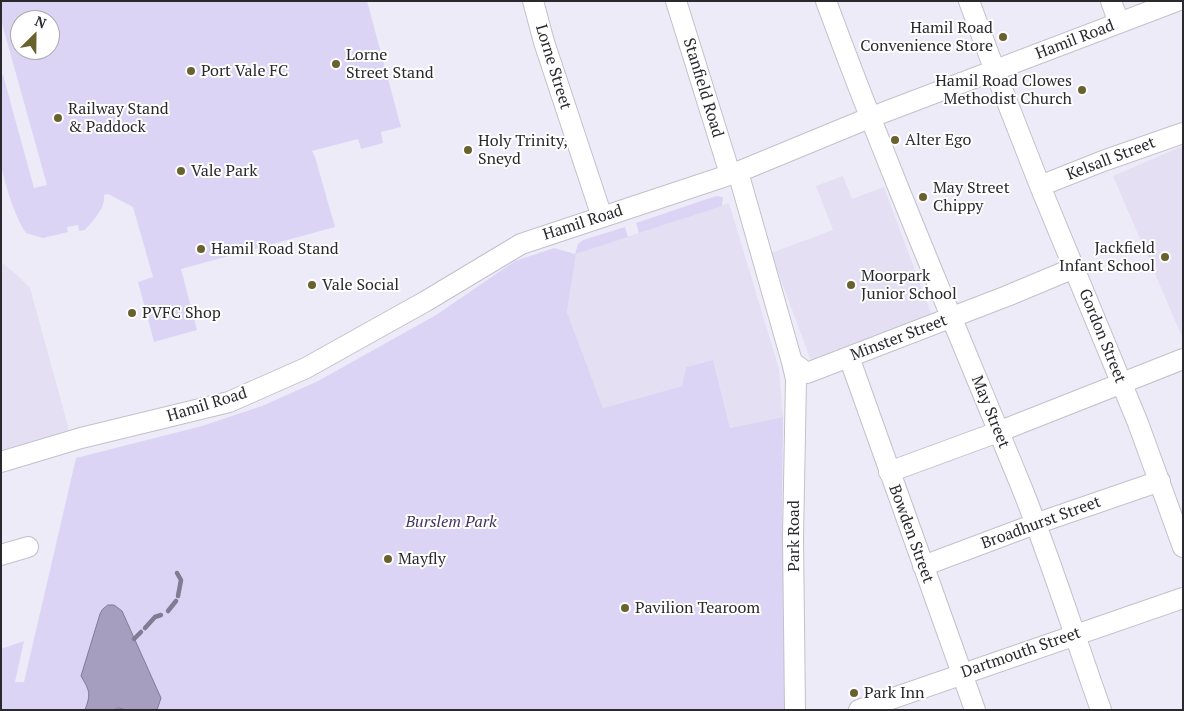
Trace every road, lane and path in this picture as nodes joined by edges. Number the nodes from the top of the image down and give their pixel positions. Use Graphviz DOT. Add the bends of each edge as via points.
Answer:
graph roads {
  1 [pos="533,1"];
  2 [pos="676,1"];
  3 [pos="826,1"];
  4 [pos="969,1"];
  5 [pos="1111,1"];
  6 [pos="1177,1"];
  7 [pos="1119,23"];
  8 [pos="995,71"];
  9 [pos="869,118"];
  10 [pos="1183,133"];
  11 [pos="734,173"];
  12 [pos="1040,186"];
  13 [pos="602,217"];
  14 [pos="1074,268"];
  15 [pos="952,317"];
  16 [pos="849,357"];
  17 [pos="1183,359"];
  18 [pos="799,368"];
  19 [pos="1122,383"];
  20 [pos="998,432"];
  21 [pos="1,462"];
  22 [pos="889,472"];
  23 [pos="1160,482"];
  24 [pos="1035,524"];
  25 [pos="28,547"];
  26 [pos="1183,547"];
  27 [pos="1,555"];
  28 [pos="924,566"];
  29 [pos="1183,598"];
  30 [pos="1075,635"];
  31 [pos="962,674"];
  32 [pos="795,710"];
  33 [pos="859,710"];
  34 [pos="975,710"];
  35 [pos="1101,710"];
  1 -- 13 [label="street, Lorne Street"];
  2 -- 11 [label="street, Stanfield Road"];
  3 -- 9 [label="street, May Street"];
  4 -- 8 [label="street, Gordon Street"];
  5 -- 7 [label="street"];
  6 -- 7 [label="street, Hamil Road"];
  7 -- 8 [label="street, Hamil Road"];
  8 -- 9 [label="street, Hamil Road"];
  8 -- 12 [label="street, Gordon Street"];
  9 -- 11 [label="street, Hamil Road"];
  9 -- 15 [label="street, May Street"];
  10 -- 12 [label="street, Kelsall Street"];
  11 -- 13 [label="street, Hamil Road"];
  11 -- 18 [label="street, Park Road"];
  12 -- 14 [label="street, Gordon Street"];
  13 -- 21 [label="street, Hamil Road" via="521,244 306,368 229,402 81,438"];
  14 -- 15 [label="street, Minster Street"];
  14 -- 19 [label="street, Gordon Street"];
  15 -- 16 [label="street, Minster Street"];
  15 -- 20 [label="street, May Street"];
  16 -- 18 [label="street, Minster Street"];
  16 -- 22 [label="street, Bowden Street"];
  17 -- 19 [label="street"];
  18 -- 32 [label="street, Park Road" via="796,379 793,532"];
  19 -- 20 [label="street"];
  19 -- 23 [label="street, Gordon Street"];
  20 -- 22 [label="street"];
  20 -- 24 [label="street, May Street"];
  22 -- 28 [label="street, Bowden Street"];
  23 -- 24 [label="street, Broadhurst Street"];
  23 -- 26 [label="street, Gordon Street"];
  24 -- 28 [label="street, Broadhurst Street"];
  24 -- 30 [label="street, May Street"];
  25 -- 27 [label="street"];
  28 -- 31 [label="street, Bowden Street"];
  29 -- 30 [label="street, Dartmouth Street"];
  30 -- 31 [label="street, Dartmouth Street"];
  30 -- 35 [label="street, May Street"];
  31 -- 33 [label="street, Dartmouth Street"];
  31 -- 34 [label="street, Bowden Street"];
}
